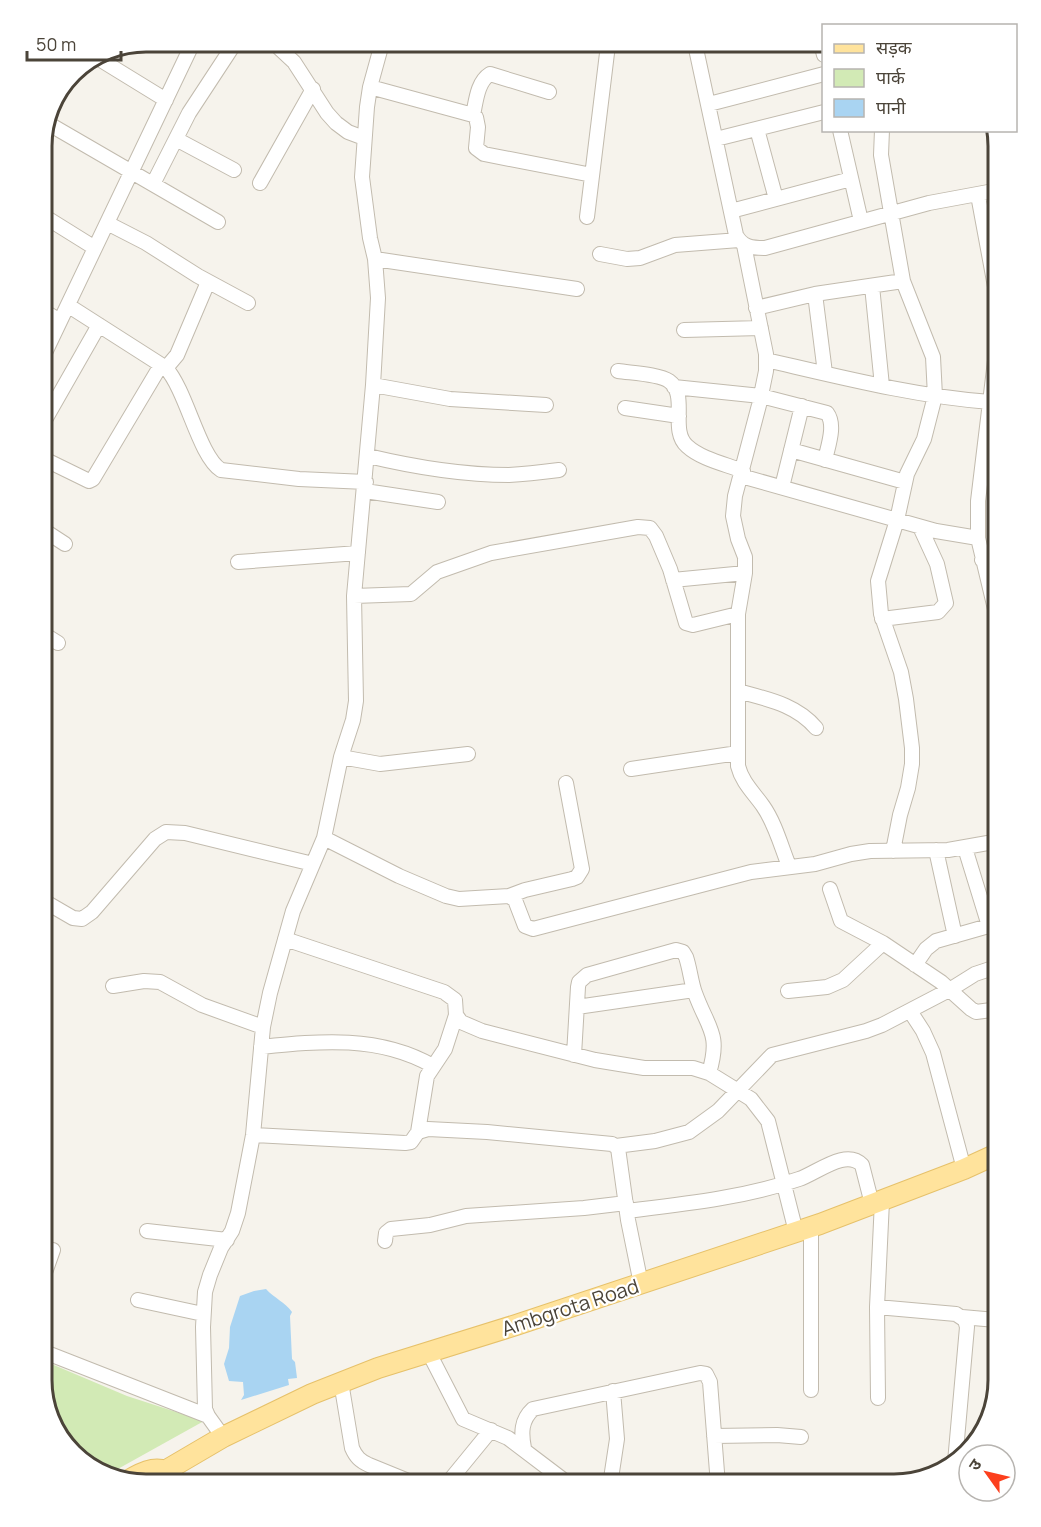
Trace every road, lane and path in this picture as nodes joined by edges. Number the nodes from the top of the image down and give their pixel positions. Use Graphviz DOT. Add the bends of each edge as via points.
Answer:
graph roads {
  1 [pos="189,52"];
  2 [pos="229,52"];
  3 [pos="283,52"];
  4 [pos="380,52"];
  5 [pos="608,53"];
  6 [pos="697,53"];
  7 [pos="105,62"];
  8 [pos="822,75"];
  9 [pos="370,87"];
  10 [pos="312,89"];
  11 [pos="549,92"];
  12 [pos="166,100"];
  13 [pos="709,104"];
  14 [pos="822,113"];
  15 [pos="473,115"];
  16 [pos="55,128"];
  17 [pos="757,129"];
  18 [pos="840,132"];
  19 [pos="882,132"];
  20 [pos="364,138"];
  21 [pos="176,139"];
  22 [pos="716,139"];
  23 [pos="234,170"];
  24 [pos="130,171"];
  25 [pos="592,175"];
  26 [pos="851,179"];
  27 [pos="260,183"];
  28 [pos="153,184"];
  29 [pos="988,193"];
  30 [pos="978,195"];
  31 [pos="776,199"];
  32 [pos="731,211"];
  33 [pos="892,212"];
  34 [pos="587,217"];
  35 [pos="861,221"];
  36 [pos="53,222"];
  37 [pos="218,222"];
  38 [pos="107,223"];
  39 [pos="741,243"];
  40 [pos="95,248"];
  41 [pos="988,249"];
  42 [pos="600,254"];
  43 [pos="375,260"];
  44 [pos="903,281"];
  45 [pos="208,282"];
  46 [pos="872,286"];
  47 [pos="577,289"];
  48 [pos="815,294"];
  49 [pos="248,303"];
  50 [pos="69,306"];
  51 [pos="756,308"];
  52 [pos="53,317"];
  53 [pos="60,321"];
  54 [pos="99,325"];
  55 [pos="760,328"];
  56 [pos="684,330"];
  57 [pos="53,336"];
  58 [pos="766,360"];
  59 [pos="163,366"];
  60 [pos="618,371"];
  61 [pos="825,373"];
  62 [pos="373,385"];
  63 [pos="882,386"];
  64 [pos="674,387"];
  65 [pos="761,396"];
  66 [pos="935,396"];
  67 [pos="988,402"];
  68 [pos="546,405"];
  69 [pos="53,406"];
  70 [pos="802,406"];
  71 [pos="625,408"];
  72 [pos="679,416"];
  73 [pos="988,420"];
  74 [pos="985,448"];
  75 [pos="988,448"];
  76 [pos="791,450"];
  77 [pos="368,456"];
  78 [pos="825,460"];
  79 [pos="53,464"];
  80 [pos="559,470"];
  81 [pos="742,474"];
  82 [pos="905,482"];
  83 [pos="365,487"];
  84 [pos="782,487"];
  85 [pos="438,502"];
  86 [pos="897,520"];
  87 [pos="920,527"];
  88 [pos="53,536"];
  89 [pos="978,538"];
  90 [pos="65,544"];
  91 [pos="358,553"];
  92 [pos="988,559"];
  93 [pos="982,560"];
  94 [pos="238,562"];
  95 [pos="745,573"];
  96 [pos="673,580"];
  97 [pos="988,583"];
  98 [pos="354,596"];
  99 [pos="738,614"];
  100 [pos="882,619"];
  101 [pos="53,640"];
  102 [pos="58,643"];
  103 [pos="738,691"];
  104 [pos="816,728"];
  105 [pos="738,753"];
  106 [pos="468,754"];
  107 [pos="341,757"];
  108 [pos="631,769"];
  109 [pos="566,783"];
  110 [pos="324,838"];
  111 [pos="988,844"];
  112 [pos="965,848"];
  113 [pos="936,850"];
  114 [pos="893,851"];
  115 [pos="313,864"];
  116 [pos="789,867"];
  117 [pos="830,889"];
  118 [pos="509,897"];
  119 [pos="52,906"];
  120 [pos="988,908"];
  121 [pos="988,926"];
  122 [pos="956,936"];
  123 [pos="285,939"];
  124 [pos="883,943"];
  125 [pos="915,965"];
  126 [pos="988,970"];
  127 [pos="113,986"];
  128 [pos="951,989"];
  129 [pos="694,990"];
  130 [pos="788,991"];
  131 [pos="577,1007"];
  132 [pos="988,1010"];
  133 [pos="910,1011"];
  134 [pos="456,1015"];
  135 [pos="263,1027"];
  136 [pos="261,1047"];
  137 [pos="574,1055"];
  138 [pos="433,1066"];
  139 [pos="709,1073"];
  140 [pos="737,1090"];
  141 [pos="418,1132"];
  142 [pos="253,1135"];
  143 [pos="616,1146"];
  144 [pos="988,1158"];
  145 [pos="964,1169"];
  146 [pos="783,1184"];
  147 [pos="877,1202"];
  148 [pos="626,1207"];
  149 [pos="803,1230"];
  150 [pos="147,1231"];
  151 [pos="227,1240"];
  152 [pos="385,1240"];
  153 [pos="641,1284"];
  154 [pos="138,1300"];
  155 [pos="877,1307"];
  156 [pos="203,1314"];
  157 [pos="962,1317"];
  158 [pos="988,1319"];
  159 [pos="428,1352"];
  160 [pos="52,1356"];
  161 [pos="341,1382"];
  162 [pos="811,1390"];
  163 [pos="613,1391"];
  164 [pos="878,1398"];
  165 [pos="208,1416"];
  166 [pos="491,1430"];
  167 [pos="714,1436"];
  168 [pos="223,1437"];
  169 [pos="801,1437"];
  170 [pos="524,1448"];
  171 [pos="957,1451"];
  172 [pos="143,1474"];
  173 [pos="159,1474"];
  174 [pos="165,1474"];
  175 [pos="391,1474"];
  176 [pos="455,1474"];
  177 [pos="556,1474"];
  178 [pos="612,1474"];
  179 [pos="717,1474"];
  1 -- 12 [label="street"];
  2 -- 21 [label="street"];
  3 -- 10 [label="street"];
  4 -- 9 [label="street"];
  5 -- 25 [label="street"];
  6 -- 13 [label="street"];
  7 -- 12 [label="street"];
  8 -- 13 [label="street"];
  9 -- 15 [label="street"];
  9 -- 20 [label="street"];
  10 -- 20 [label="street" via="336,123"];
  10 -- 27 [label="street"];
  11 -- 15 [label="street" via="490,74 481,84"];
  12 -- 24 [label="street"];
  13 -- 22 [label="street"];
  14 -- 17 [label="street"];
  15 -- 25 [label="street" via="479,151"];
  16 -- 24 [label="street"];
  17 -- 22 [label="street"];
  17 -- 31 [label="street"];
  18 -- 26 [label="street"];
  19 -- 33 [label="street" via="881,155"];
  20 -- 43 [label="street" via="362,177"];
  21 -- 23 [label="street"];
  21 -- 28 [label="street"];
  22 -- 32 [label="street"];
  24 -- 28 [label="street"];
  24 -- 38 [label="street"];
  25 -- 34 [label="street"];
  26 -- 31 [label="street"];
  26 -- 35 [label="street"];
  28 -- 37 [label="street"];
  29 -- 30 [label="street"];
  30 -- 33 [label="street"];
  30 -- 41 [label="street"];
  31 -- 32 [label="street"];
  32 -- 39 [label="street"];
  33 -- 35 [label="street"];
  33 -- 44 [label="street"];
  35 -- 39 [label="street" via="765,248"];
  36 -- 40 [label="street"];
  38 -- 40 [label="street"];
  38 -- 45 [label="street"];
  39 -- 42 [label="street" via="675,245 640,258"];
  39 -- 51 [label="street"];
  40 -- 50 [label="street"];
  43 -- 47 [label="street"];
  43 -- 62 [label="street" via="378,298"];
  44 -- 46 [label="street"];
  44 -- 66 [label="street" via="933,357"];
  45 -- 49 [label="street"];
  45 -- 59 [label="street" via="177,355"];
  46 -- 48 [label="street"];
  46 -- 63 [label="street"];
  48 -- 51 [label="street"];
  48 -- 61 [label="street"];
  50 -- 53 [label="street"];
  50 -- 54 [label="street"];
  51 -- 55 [label="street"];
  52 -- 53 [label="street"];
  53 -- 57 [label="street"];
  54 -- 59 [label="street"];
  54 -- 69 [label="street"];
  55 -- 56 [label="street"];
  55 -- 58 [label="street"];
  58 -- 61 [label="street"];
  58 -- 65 [label="street"];
  59 -- 79 [label="street" via="91,481"];
  59 -- 83 [label="street" via="173,376 207,452 221,470"];
  60 -- 64 [label="street" via="663,378"];
  61 -- 63 [label="street"];
  62 -- 68 [label="street" via="450,399"];
  62 -- 77 [label="street"];
  63 -- 66 [label="street"];
  64 -- 65 [label="street"];
  64 -- 72 [label="street"];
  65 -- 70 [label="street"];
  65 -- 81 [label="street"];
  66 -- 67 [label="street"];
  66 -- 82 [label="street" via="924,439"];
  70 -- 76 [label="street"];
  70 -- 78 [label="street" via="830,416"];
  71 -- 72 [label="street"];
  72 -- 81 [label="street" via="680,432 687,447"];
  73 -- 74 [label="street"];
  74 -- 75 [label="street"];
  74 -- 89 [label="street"];
  76 -- 78 [label="street"];
  76 -- 84 [label="street"];
  77 -- 80 [label="street" via="448,471 508,475"];
  77 -- 83 [label="street"];
  78 -- 82 [label="street"];
  81 -- 84 [label="street"];
  81 -- 95 [label="street" via="733,516 745,557"];
  82 -- 86 [label="street"];
  83 -- 85 [label="street"];
  83 -- 91 [label="street"];
  84 -- 86 [label="street"];
  86 -- 87 [label="street"];
  86 -- 100 [label="street" via="878,581"];
  87 -- 89 [label="street"];
  87 -- 100 [label="street" via="936,564 946,603 938,612"];
  88 -- 90 [label="street"];
  89 -- 93 [label="street"];
  91 -- 94 [label="street"];
  91 -- 98 [label="street"];
  92 -- 93 [label="street"];
  93 -- 97 [label="street"];
  95 -- 96 [label="street"];
  95 -- 99 [label="street"];
  96 -- 98 [label="street" via="653,531 638,527 491,553 437,572 411,594"];
  96 -- 99 [label="street" via="688,624"];
  98 -- 107 [label="street" via="356,701"];
  99 -- 103 [label="street"];
  100 -- 114 [label="street" via="900,672 912,748 908,788"];
  101 -- 102 [label="street"];
  103 -- 104 [label="street" via="793,708"];
  103 -- 105 [label="street"];
  105 -- 108 [label="street"];
  105 -- 116 [label="street" via="741,775 763,807"];
  106 -- 107 [label="street" via="380,764"];
  107 -- 110 [label="street"];
  109 -- 118 [label="street" via="582,869 573,879"];
  110 -- 115 [label="street"];
  110 -- 118 [label="street" via="446,896"];
  111 -- 112 [label="street"];
  112 -- 113 [label="street"];
  112 -- 120 [label="street"];
  113 -- 114 [label="street"];
  113 -- 122 [label="street"];
  114 -- 116 [label="street" via="870,851"];
  115 -- 119 [label="street" via="185,833 166,832 155,839 82,919"];
  115 -- 123 [label="street" via="292,911"];
  116 -- 118 [label="street" via="715,880 533,929 525,926 515,900"];
  117 -- 124 [label="street" via="841,921"];
  121 -- 122 [label="street"];
  122 -- 125 [label="street" via="929,945"];
  123 -- 134 [label="street" via="444,992 455,1000"];
  123 -- 135 [label="street"];
  124 -- 125 [label="street"];
  124 -- 130 [label="street" via="843,980 827,987"];
  125 -- 128 [label="street"];
  126 -- 128 [label="street"];
  127 -- 135 [label="street" via="160,982 202,1005"];
  128 -- 132 [label="street" via="976,1012"];
  128 -- 133 [label="street"];
  129 -- 131 [label="street"];
  129 -- 131 [label="street" via="686,957 681,950 672,950 587,975 579,982"];
  129 -- 139 [label="street" via="715,1044"];
  131 -- 137 [label="street"];
  133 -- 140 [label="street" via="866,1031 772,1055"];
  133 -- 145 [label="street" via="933,1053"];
  134 -- 137 [label="street" via="461,1022 482,1031"];
  134 -- 138 [label="street" via="445,1049"];
  135 -- 136 [label="street"];
  136 -- 138 [label="street" via="317,1041 356,1042 401,1051"];
  136 -- 142 [label="street"];
  137 -- 139 [label="street" via="644,1068 688,1067"];
  138 -- 141 [label="street" via="424,1089"];
  139 -- 140 [label="street"];
  140 -- 143 [label="street" via="689,1132"];
  140 -- 146 [label="street" via="751,1099 768,1121"];
  141 -- 142 [label="street" via="411,1142 405,1143"];
  141 -- 143 [label="street" via="487,1132"];
  142 -- 151 [label="street" via="238,1213"];
  143 -- 148 [label="street"];
  144 -- 145 [label="main road, Ambgrota Road"];
  145 -- 147 [label="main road, Ambgrota Road"];
  146 -- 147 [label="street" via="849,1158 862,1165"];
  146 -- 148 [label="street" via="696,1203"];
  146 -- 149 [label="street"];
  147 -- 149 [label="main road, Ambgrota Road"];
  147 -- 155 [label="street"];
  148 -- 152 [label="street" via="466,1216 391,1230"];
  148 -- 153 [label="street"];
  149 -- 153 [label="main road, Ambgrota Road"];
  149 -- 162 [label="street"];
  150 -- 151 [label="street"];
  151 -- 156 [label="street" via="210,1275"];
  153 -- 159 [label="main road, Ambgrota Road"];
  154 -- 156 [label="street"];
  155 -- 157 [label="street"];
  155 -- 164 [label="street"];
  156 -- 165 [label="street"];
  157 -- 158 [label="street"];
  157 -- 171 [label="street" via="967,1327"];
  159 -- 161 [label="main road, Ambgrota Road"];
  159 -- 166 [label="street" via="463,1419"];
  160 -- 165 [label="street"];
  161 -- 168 [label="main road, Ambgrota Road"];
  161 -- 175 [label="street" via="356,1456"];
  163 -- 167 [label="street" via="706,1374"];
  163 -- 170 [label="street" via="533,1409 522,1427"];
  163 -- 178 [label="street" via="617,1439"];
  165 -- 168 [label="street"];
  166 -- 170 [label="street"];
  166 -- 176 [label="street"];
  167 -- 169 [label="street"];
  167 -- 179 [label="street"];
  168 -- 174 [label="main road, Ambgrota Road"];
  170 -- 177 [label="street"];
  172 -- 173 [label="main road" via="160,1469"];
}
